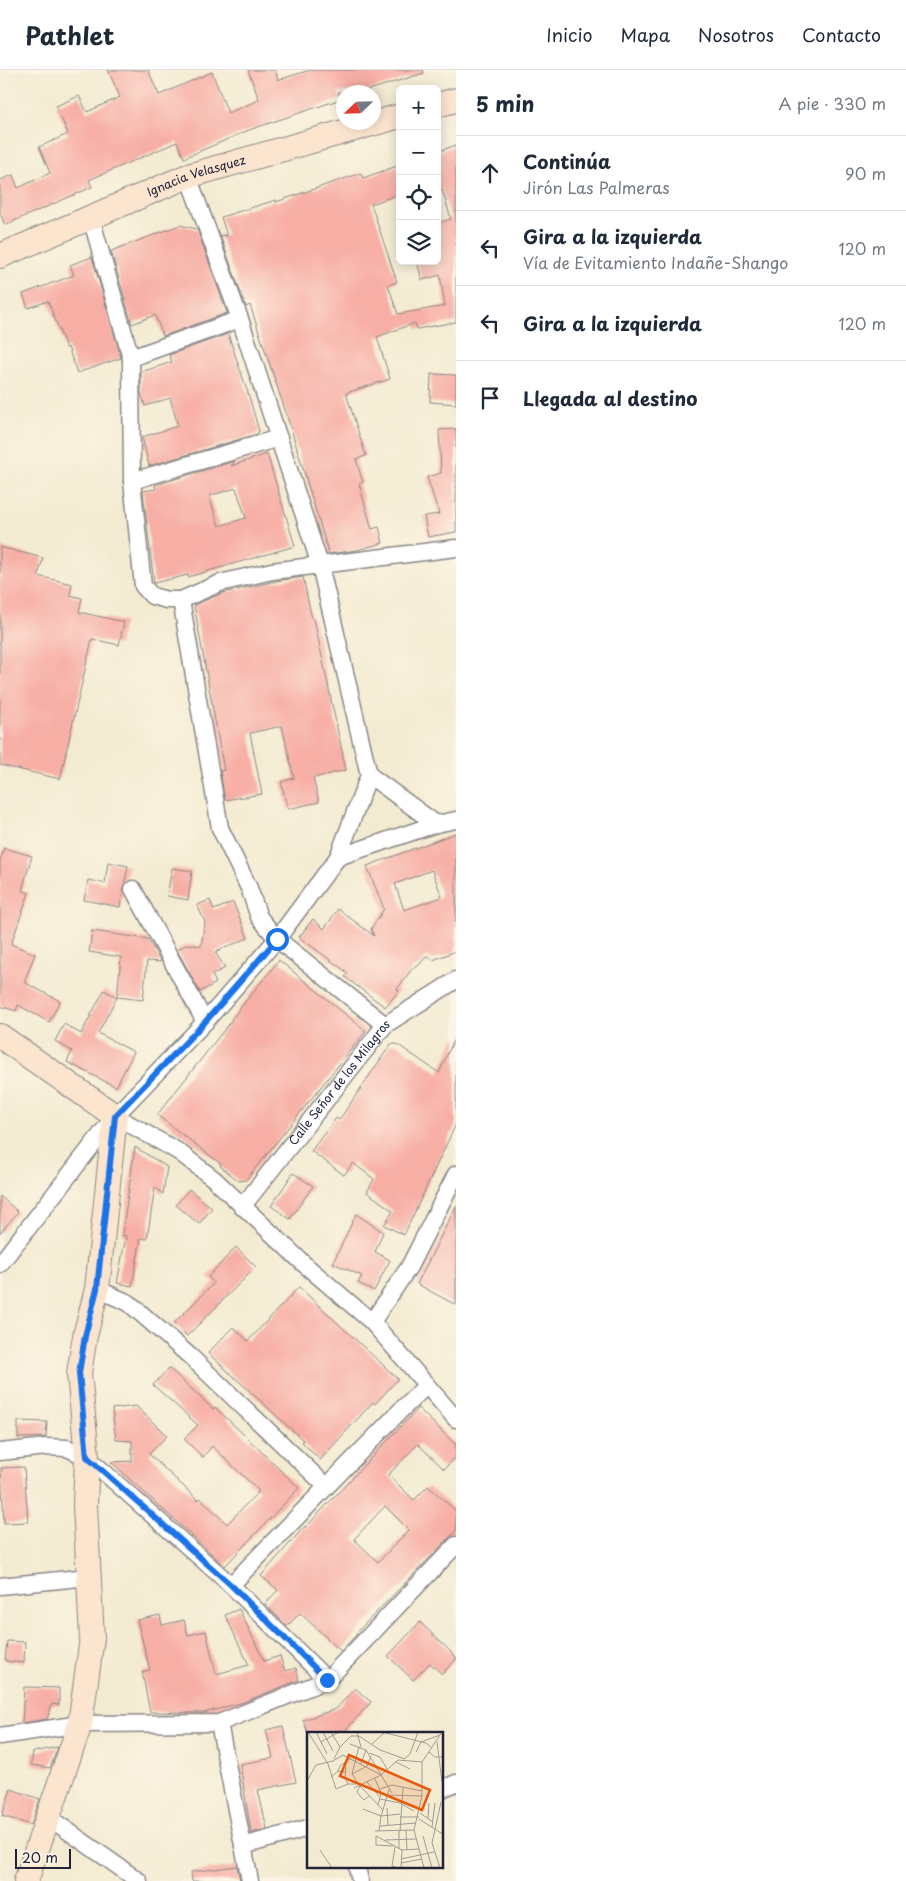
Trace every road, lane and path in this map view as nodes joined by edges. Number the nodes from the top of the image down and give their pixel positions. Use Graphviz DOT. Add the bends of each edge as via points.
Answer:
graph roads {
  1 [pos="456,100"];
  2 [pos="441,104"];
  3 [pos="396,117"];
  4 [pos="188,176"];
  5 [pos="91,218"];
  6 [pos="0,256"];
  7 [pos="240,319"];
  8 [pos="131,358"];
  9 [pos="279,438"];
  10 [pos="132,481"];
  11 [pos="456,548"];
  12 [pos="320,566"];
  13 [pos="181,600"];
  14 [pos="369,775"];
  15 [pos="456,820"];
  16 [pos="436,824"];
  17 [pos="338,857"];
  18 [pos="133,889"];
  19 [pos="277,939"];
  20 [pos="456,980"];
  21 [pos="205,1022"];
  22 [pos="385,1026"];
  23 [pos="0,1036"];
  24 [pos="115,1116"];
  25 [pos="456,1174"];
  26 [pos="242,1207"];
  27 [pos="0,1264"];
  28 [pos="97,1289"];
  29 [pos="372,1322"];
  30 [pos="426,1386"];
  31 [pos="456,1419"];
  32 [pos="0,1452"];
  33 [pos="87,1457"];
  34 [pos="326,1486"];
  35 [pos="456,1546"];
  36 [pos="89,1577"];
  37 [pos="231,1585"];
  38 [pos="0,1586"];
  39 [pos="327,1680"];
  40 [pos="219,1723"];
  41 [pos="80,1724"];
  42 [pos="0,1736"];
  43 [pos="456,1783"];
  44 [pos="443,1789"];
  45 [pos="48,1817"];
  46 [pos="307,1828"];
  47 [pos="243,1846"];
  48 [pos="357,1868"];
  49 [pos="26,1881"];
  50 [pos="140,1881"];
  51 [pos="250,1881"];
  52 [pos="360,1881"];
  1 -- 2 [label="main road"];
  3 -- 4 [label="main road, Ignacia Velasquez"];
  4 -- 5 [label="main road, Ignacia Velasquez"];
  4 -- 7 [label="street"];
  5 -- 6 [label="main road, Ignacia Velasquez"];
  5 -- 8 [label="street"];
  7 -- 8 [label="street"];
  7 -- 9 [label="street"];
  8 -- 10 [label="street"];
  9 -- 10 [label="street"];
  9 -- 12 [label="street"];
  10 -- 13 [label="street" via="143,586 152,596"];
  11 -- 12 [label="street"];
  12 -- 13 [label="street" via="272,571 220,583"];
  12 -- 14 [label="street"];
  13 -- 19 [label="street" via="220,828 259,916"];
  14 -- 16 [label="street"];
  14 -- 17 [label="street"];
  15 -- 16 [label="street"];
  16 -- 17 [label="street"];
  17 -- 19 [label="street"];
  18 -- 21 [label="street"];
  19 -- 21 [label="street"];
  19 -- 22 [label="street"];
  20 -- 22 [label="street, Calle Señor de los Milagros"];
  21 -- 24 [label="street"];
  22 -- 26 [label="street, Calle Señor de los Milagros"];
  23 -- 24 [label="main road"];
  24 -- 26 [label="street" via="179,1152 214,1179"];
  24 -- 27 [label="street"];
  24 -- 28 [label="main road"];
  25 -- 29 [label="street" via="409,1267"];
  26 -- 29 [label="street"];
  28 -- 33 [label="main road" via="79,1373"];
  28 -- 34 [label="street" via="129,1303 192,1358"];
  29 -- 30 [label="street"];
  30 -- 31 [label="street"];
  30 -- 34 [label="street"];
  32 -- 33 [label="street" via="67,1448"];
  33 -- 36 [label="main road" via="85,1505"];
  33 -- 37 [label="street"];
  34 -- 37 [label="street"];
  35 -- 39 [label="street"];
  36 -- 38 [label="street"];
  36 -- 41 [label="main road" via="92,1638"];
  37 -- 39 [label="street"];
  39 -- 40 [label="street"];
  40 -- 41 [label="street"];
  40 -- 47 [label="street"];
  41 -- 42 [label="street"];
  41 -- 45 [label="main road"];
  43 -- 44 [label="street"];
  45 -- 49 [label="main road"];
  45 -- 50 [label="street"];
  46 -- 47 [label="street"];
  47 -- 51 [label="street"];
  48 -- 52 [label="street"];
}
